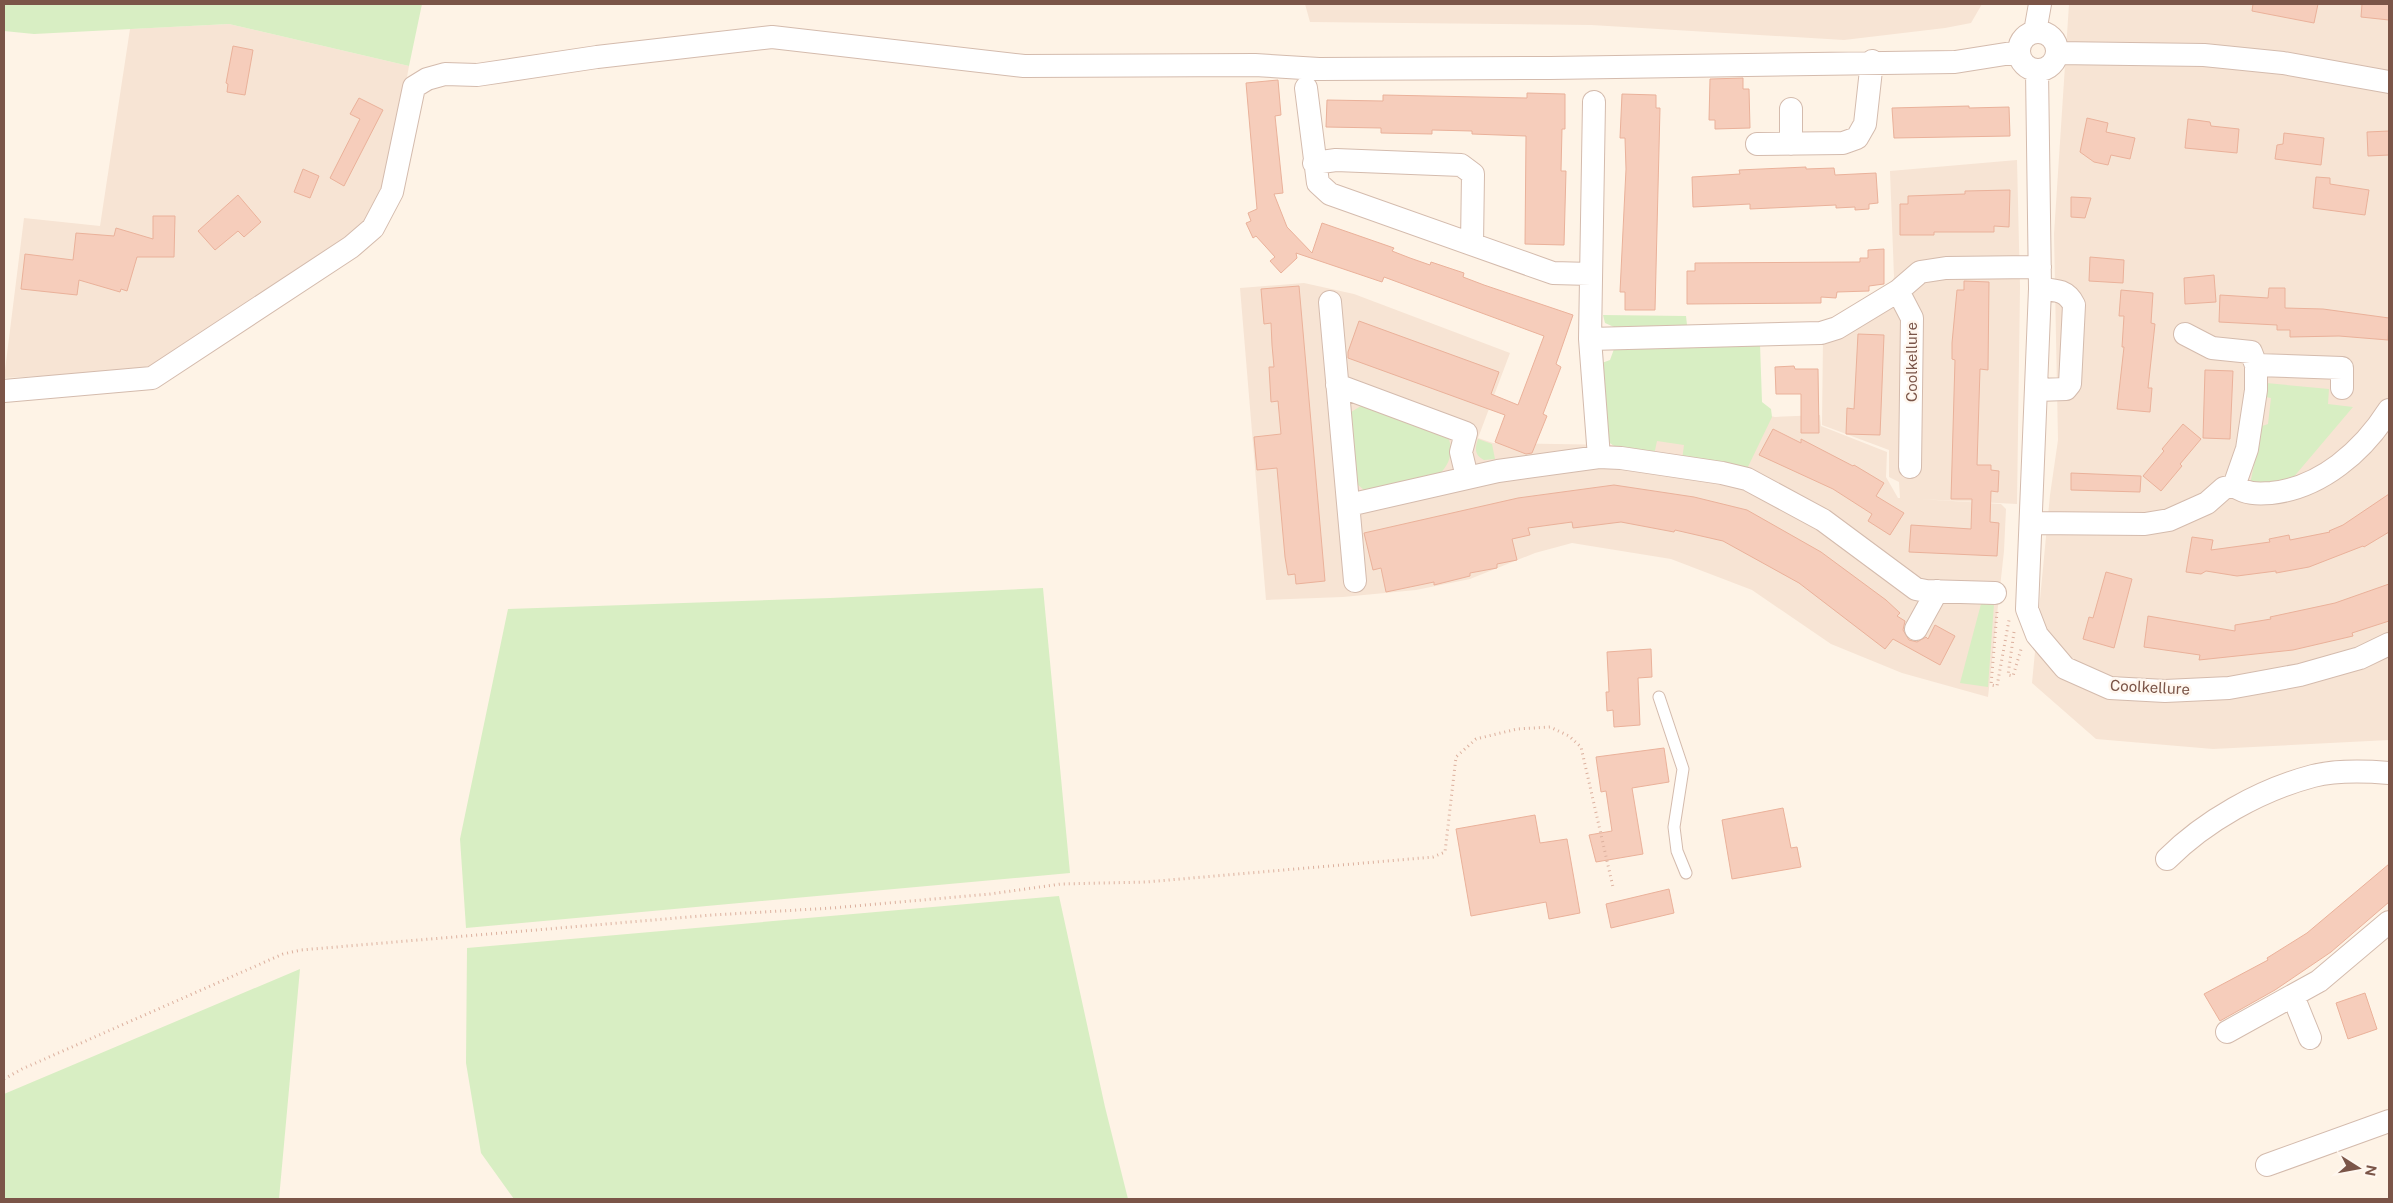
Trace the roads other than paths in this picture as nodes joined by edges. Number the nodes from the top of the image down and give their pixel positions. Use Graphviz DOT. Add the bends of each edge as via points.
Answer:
graph roads {
  1 [pos="2040,4"];
  2 [pos="2034,32"];
  3 [pos="2018,52"];
  4 [pos="2057,53"];
  5 [pos="1872,61"];
  6 [pos="2037,71"];
  7 [pos="2389,82"];
  8 [pos="1306,88"];
  9 [pos="1594,102"];
  10 [pos="1791,109"];
  11 [pos="1757,144"];
  12 [pos="1791,144"];
  13 [pos="1314,164"];
  14 [pos="1472,244"];
  15 [pos="2040,267"];
  16 [pos="1591,274"];
  17 [pos="2040,289"];
  18 [pos="1898,291"];
  19 [pos="1330,302"];
  20 [pos="2184,334"];
  21 [pos="1590,339"];
  22 [pos="2256,366"];
  23 [pos="1337,385"];
  24 [pos="2342,388"];
  25 [pos="2037,390"];
  26 [pos="4,391"];
  27 [pos="2389,410"];
  28 [pos="1599,457"];
  29 [pos="1910,467"];
  30 [pos="1467,477"];
  31 [pos="2234,486"];
  32 [pos="1349,505"];
  33 [pos="2031,523"];
  34 [pos="1355,581"];
  35 [pos="1937,591"];
  36 [pos="1996,602"];
  37 [pos="1916,630"];
  38 [pos="2389,644"];
  39 [pos="1659,697"];
  40 [pos="2389,772"];
  41 [pos="2167,859"];
  42 [pos="1686,873"];
  43 [pos="2389,922"];
  44 [pos="2293,996"];
  45 [pos="2227,1032"];
  46 [pos="2310,1038"];
  47 [pos="2389,1121"];
  48 [pos="2268,1164"];
  1 -- 2 [label="street"];
  2 -- 3 [label="street" via="2021,41"];
  2 -- 4 [label="street" via="2051,37"];
  3 -- 5 [label="street" via="1955,62"];
  3 -- 6 [label="street" via="2026,67"];
  4 -- 6 [label="street" via="2053,64"];
  4 -- 7 [label="street" via="2204,55 2283,63"];
  5 -- 12 [label="street" via="1865,124 1857,138 1843,142"];
  5 -- 26 [label="street" via="1550,68 1024,66 772,37 597,57 477,75 445,74 414,87 392,192 373,228 351,247 152,378"];
  6 -- 15 [label="street, Coolkellure"];
  8 -- 13 [label="street"];
  9 -- 16 [label="street"];
  10 -- 12 [label="street"];
  11 -- 12 [label="street"];
  13 -- 14 [label="street" via="1318,183 1330,194"];
  13 -- 14 [label="street" via="1336,160 1461,165 1473,174"];
  14 -- 16 [label="street" via="1553,273"];
  15 -- 17 [label="street, Coolkellure"];
  15 -- 18 [label="street" via="1946,268 1920,272"];
  16 -- 21 [label="street"];
  17 -- 25 [label="street, Coolkellure"];
  17 -- 25 [label="street" via="2063,291 2074,305 2070,384 2066,389"];
  18 -- 21 [label="street" via="1837,328 1821,333"];
  18 -- 29 [label="street, Coolkellure" via="1912,318"];
  19 -- 23 [label="street"];
  20 -- 22 [label="street" via="2212,348 2251,352"];
  21 -- 28 [label="street"];
  22 -- 24 [label="street" via="2342,368"];
  22 -- 31 [label="street" via="2256,390 2247,449"];
  23 -- 30 [label="street" via="1466,433 1461,452"];
  23 -- 32 [label="street"];
  25 -- 33 [label="street, Coolkellure"];
  27 -- 31 [label="street" via="2361,447 2330,472 2305,485 2254,494"];
  28 -- 30 [label="street"];
  28 -- 35 [label="street" via="1747,479 1823,520 1916,589"];
  30 -- 32 [label="street"];
  31 -- 33 [label="street" via="2224,488 2207,503 2169,520 2145,524"];
  32 -- 34 [label="street"];
  33 -- 38 [label="street, Coolkellure" via="2027,608 2021,624 2037,636 2065,668 2110,688 2164,691 2229,688 2300,675 2360,658"];
  35 -- 36 [label="street"];
  35 -- 37 [label="street"];
  39 -- 42 [label="lane" via="1683,769 1674,827 1677,851"];
  40 -- 41 [label="street" via="2355,771 2314,776 2268,792 2185,841"];
  43 -- 44 [label="street" via="2319,981"];
  44 -- 45 [label="street"];
  44 -- 46 [label="street"];
  47 -- 48 [label="street"];
}
